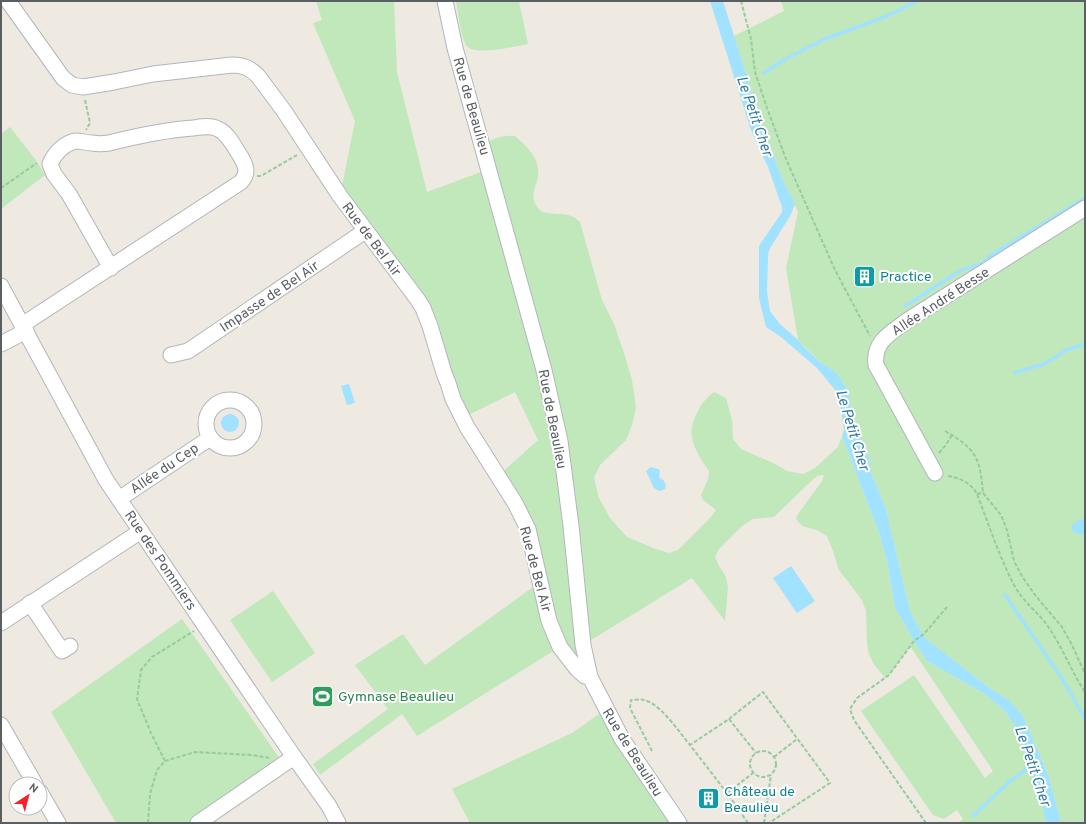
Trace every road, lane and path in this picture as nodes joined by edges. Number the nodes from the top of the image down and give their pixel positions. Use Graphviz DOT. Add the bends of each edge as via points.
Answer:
graph roads {
  1 [pos="8,1"];
  2 [pos="445,1"];
  3 [pos="741,1"];
  4 [pos="83,87"];
  5 [pos="82,142"];
  6 [pos="300,153"];
  7 [pos="50,164"];
  8 [pos="244,178"];
  9 [pos="1,188"];
  10 [pos="1085,208"];
  11 [pos="365,231"];
  12 [pos="111,268"];
  13 [pos="1,286"];
  14 [pos="24,328"];
  15 [pos="1,344"];
  16 [pos="878,347"];
  17 [pos="171,355"];
  18 [pos="945,431"];
  19 [pos="952,435"];
  20 [pos="210,438"];
  21 [pos="931,467"];
  22 [pos="983,493"];
  23 [pos="977,494"];
  24 [pos="119,499"];
  25 [pos="141,531"];
  26 [pos="30,603"];
  27 [pos="947,606"];
  28 [pos="1,623"];
  29 [pos="196,630"];
  30 [pos="70,646"];
  31 [pos="1085,674"];
  32 [pos="590,677"];
  33 [pos="1085,692"];
  34 [pos="729,719"];
  35 [pos="1,725"];
  36 [pos="797,738"];
  37 [pos="690,745"];
  38 [pos="652,750"];
  39 [pos="756,753"];
  40 [pos="294,757"];
  41 [pos="774,757"];
  42 [pos="273,758"];
  43 [pos="165,761"];
  44 [pos="753,773"];
  45 [pos="771,775"];
  46 [pos="31,776"];
  47 [pos="727,793"];
  48 [pos="48,806"];
  49 [pos="58,823"];
  50 [pos="148,823"];
  51 [pos="198,823"];
  52 [pos="338,823"];
  53 [pos="679,823"];
  54 [pos="748,823"];
  55 [pos="764,823"];
  56 [pos="769,823"];
  57 [pos="926,823"];
  1 -- 4 [label="street" via="63,78 72,85"];
  2 -- 32 [label="street, Rue de Beaulieu" via="455,48 544,370 560,441 583,645"];
  3 -- 16 [label="path" via="751,39 755,72 786,159 835,270"];
  4 -- 5 [label="path" via="90,123"];
  4 -- 11 [label="street, Rue de Bel Air" via="153,74 232,65 246,66 253,71 284,111 322,171"];
  5 -- 7 [label="street" via="70,144 62,149"];
  5 -- 8 [label="street" via="108,143 161,131 212,127 226,136 245,163"];
  6 -- 8 [label="path" via="261,176"];
  7 -- 9 [label="path" via="38,162"];
  7 -- 12 [label="street" via="54,174 70,194"];
  8 -- 12 [label="street"];
  10 -- 16 [label="street, Allée André Besse" via="908,320 887,336"];
  11 -- 17 [label="street, Impasse de Bel Air" via="188,351"];
  11 -- 32 [label="street, Rue de Bel Air" via="423,308 453,400 528,529 549,621 560,646 577,668 585,676"];
  12 -- 14 [label="street"];
  13 -- 14 [label="street, Rue des Pommiers"];
  14 -- 15 [label="street"];
  14 -- 24 [label="street, Rue des Pommiers" via="106,480"];
  16 -- 21 [label="street, Allée André Besse" via="876,365"];
  18 -- 19 [label="path"];
  19 -- 21 [label="path"];
  19 -- 22 [label="path" via="967,445 976,457"];
  20 -- 24 [label="street, Allée du Cep"];
  21 -- 23 [label="path" via="966,482"];
  22 -- 23 [label="path"];
  22 -- 31 [label="path" via="1001,515 1014,561 1022,576 1062,627"];
  23 -- 33 [label="path" via="1015,587 1047,625"];
  24 -- 25 [label="street, Rue des Pommiers"];
  25 -- 26 [label="street"];
  25 -- 40 [label="street, Rue des Pommiers"];
  26 -- 28 [label="street"];
  26 -- 30 [label="street" via="62,651"];
  27 -- 57 [label="path" via="924,634 914,641 888,675 857,698 850,709 854,720"];
  29 -- 43 [label="path" via="152,657 141,670 137,699 150,733"];
  32 -- 53 [label="street, Rue de Beaulieu" via="622,739"];
  34 -- 36 [label="path" via="763,692"];
  34 -- 37 [label="path"];
  34 -- 39 [label="path"];
  35 -- 46 [label="street"];
  36 -- 41 [label="path"];
  36 -- 56 [label="path" via="830,783"];
  37 -- 38 [label="path" via="657,706 643,699 631,700 630,708"];
  37 -- 47 [label="path"];
  39 -- 41 [label="path" via="764,751"];
  39 -- 44 [label="path" via="750,765"];
  40 -- 51 [label="street"];
  40 -- 52 [label="street, Rue des Pommiers"];
  41 -- 45 [label="path" via="776,765"];
  42 -- 43 [label="path" via="195,752"];
  43 -- 50 [label="path" via="157,770 150,794"];
  44 -- 45 [label="path" via="764,778"];
  44 -- 47 [label="path"];
  45 -- 55 [label="path"];
  47 -- 54 [label="path"];
  48 -- 49 [label="street"];
}
